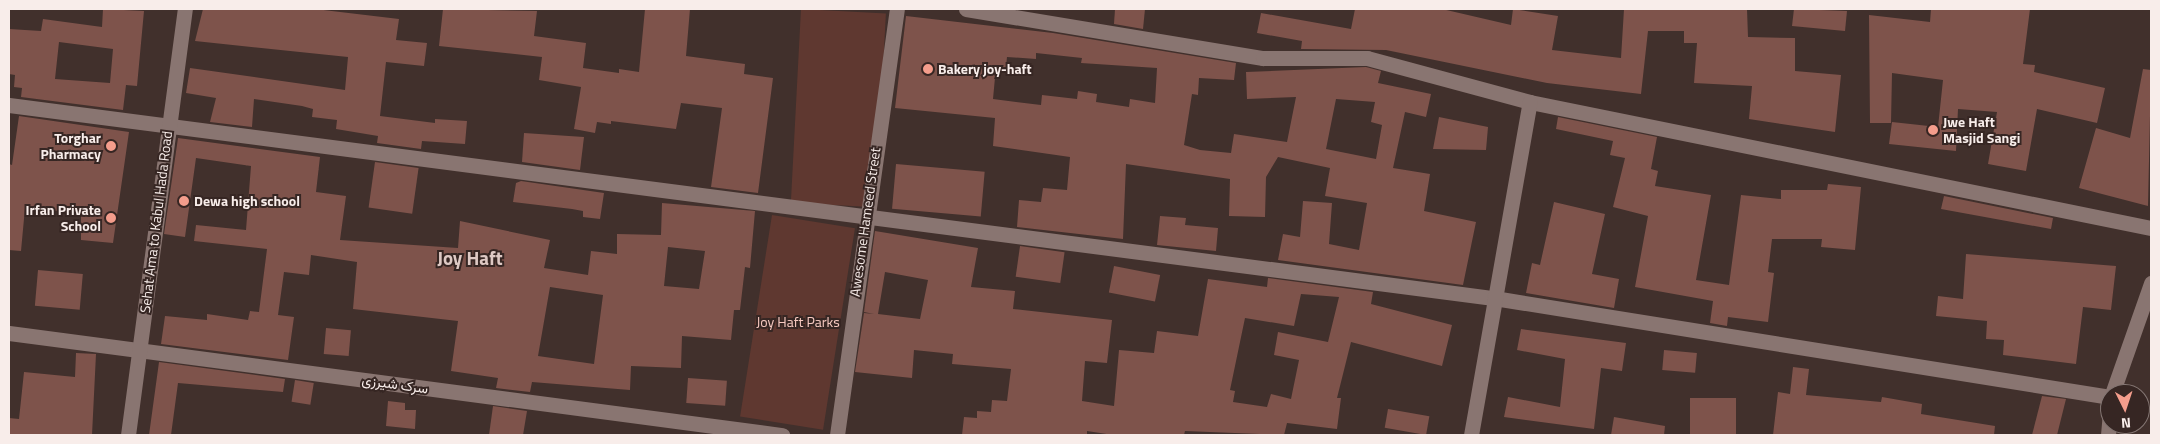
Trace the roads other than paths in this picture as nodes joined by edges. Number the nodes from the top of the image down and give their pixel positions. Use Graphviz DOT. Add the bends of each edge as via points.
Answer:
graph roads {
  1 [pos="185,9"];
  2 [pos="897,9"];
  3 [pos="966,9"];
  4 [pos="1530,102"];
  5 [pos="9,105"];
  6 [pos="168,126"];
  7 [pos="866,214"];
  8 [pos="2151,228"];
  9 [pos="2151,283"];
  10 [pos="1494,298"];
  11 [pos="9,333"];
  12 [pos="140,350"];
  13 [pos="2115,384"];
  14 [pos="2100,393"];
  15 [pos="128,435"];
  16 [pos="782,435"];
  17 [pos="837,435"];
  18 [pos="1471,435"];
  1 -- 6 [label="street, Sehat Ama to Kabul Hada Road"];
  2 -- 7 [label="street, Awesome Hameed Street"];
  3 -- 4 [label="street" via="1263,58 1367,58"];
  4 -- 8 [label="street"];
  4 -- 10 [label="street"];
  5 -- 6 [label="street"];
  6 -- 7 [label="street"];
  6 -- 12 [label="street, Sehat Ama to Kabul Hada Road"];
  7 -- 10 [label="street"];
  7 -- 17 [label="street, Awesome Hameed Street"];
  9 -- 13 [label="street"];
  10 -- 14 [label="street"];
  10 -- 18 [label="street"];
  11 -- 12 [label="street, سرک شیرزی"];
  12 -- 15 [label="street, Sehat Ama to Kabul Hada Road"];
  12 -- 16 [label="street, سرک شیرزی"];
}
